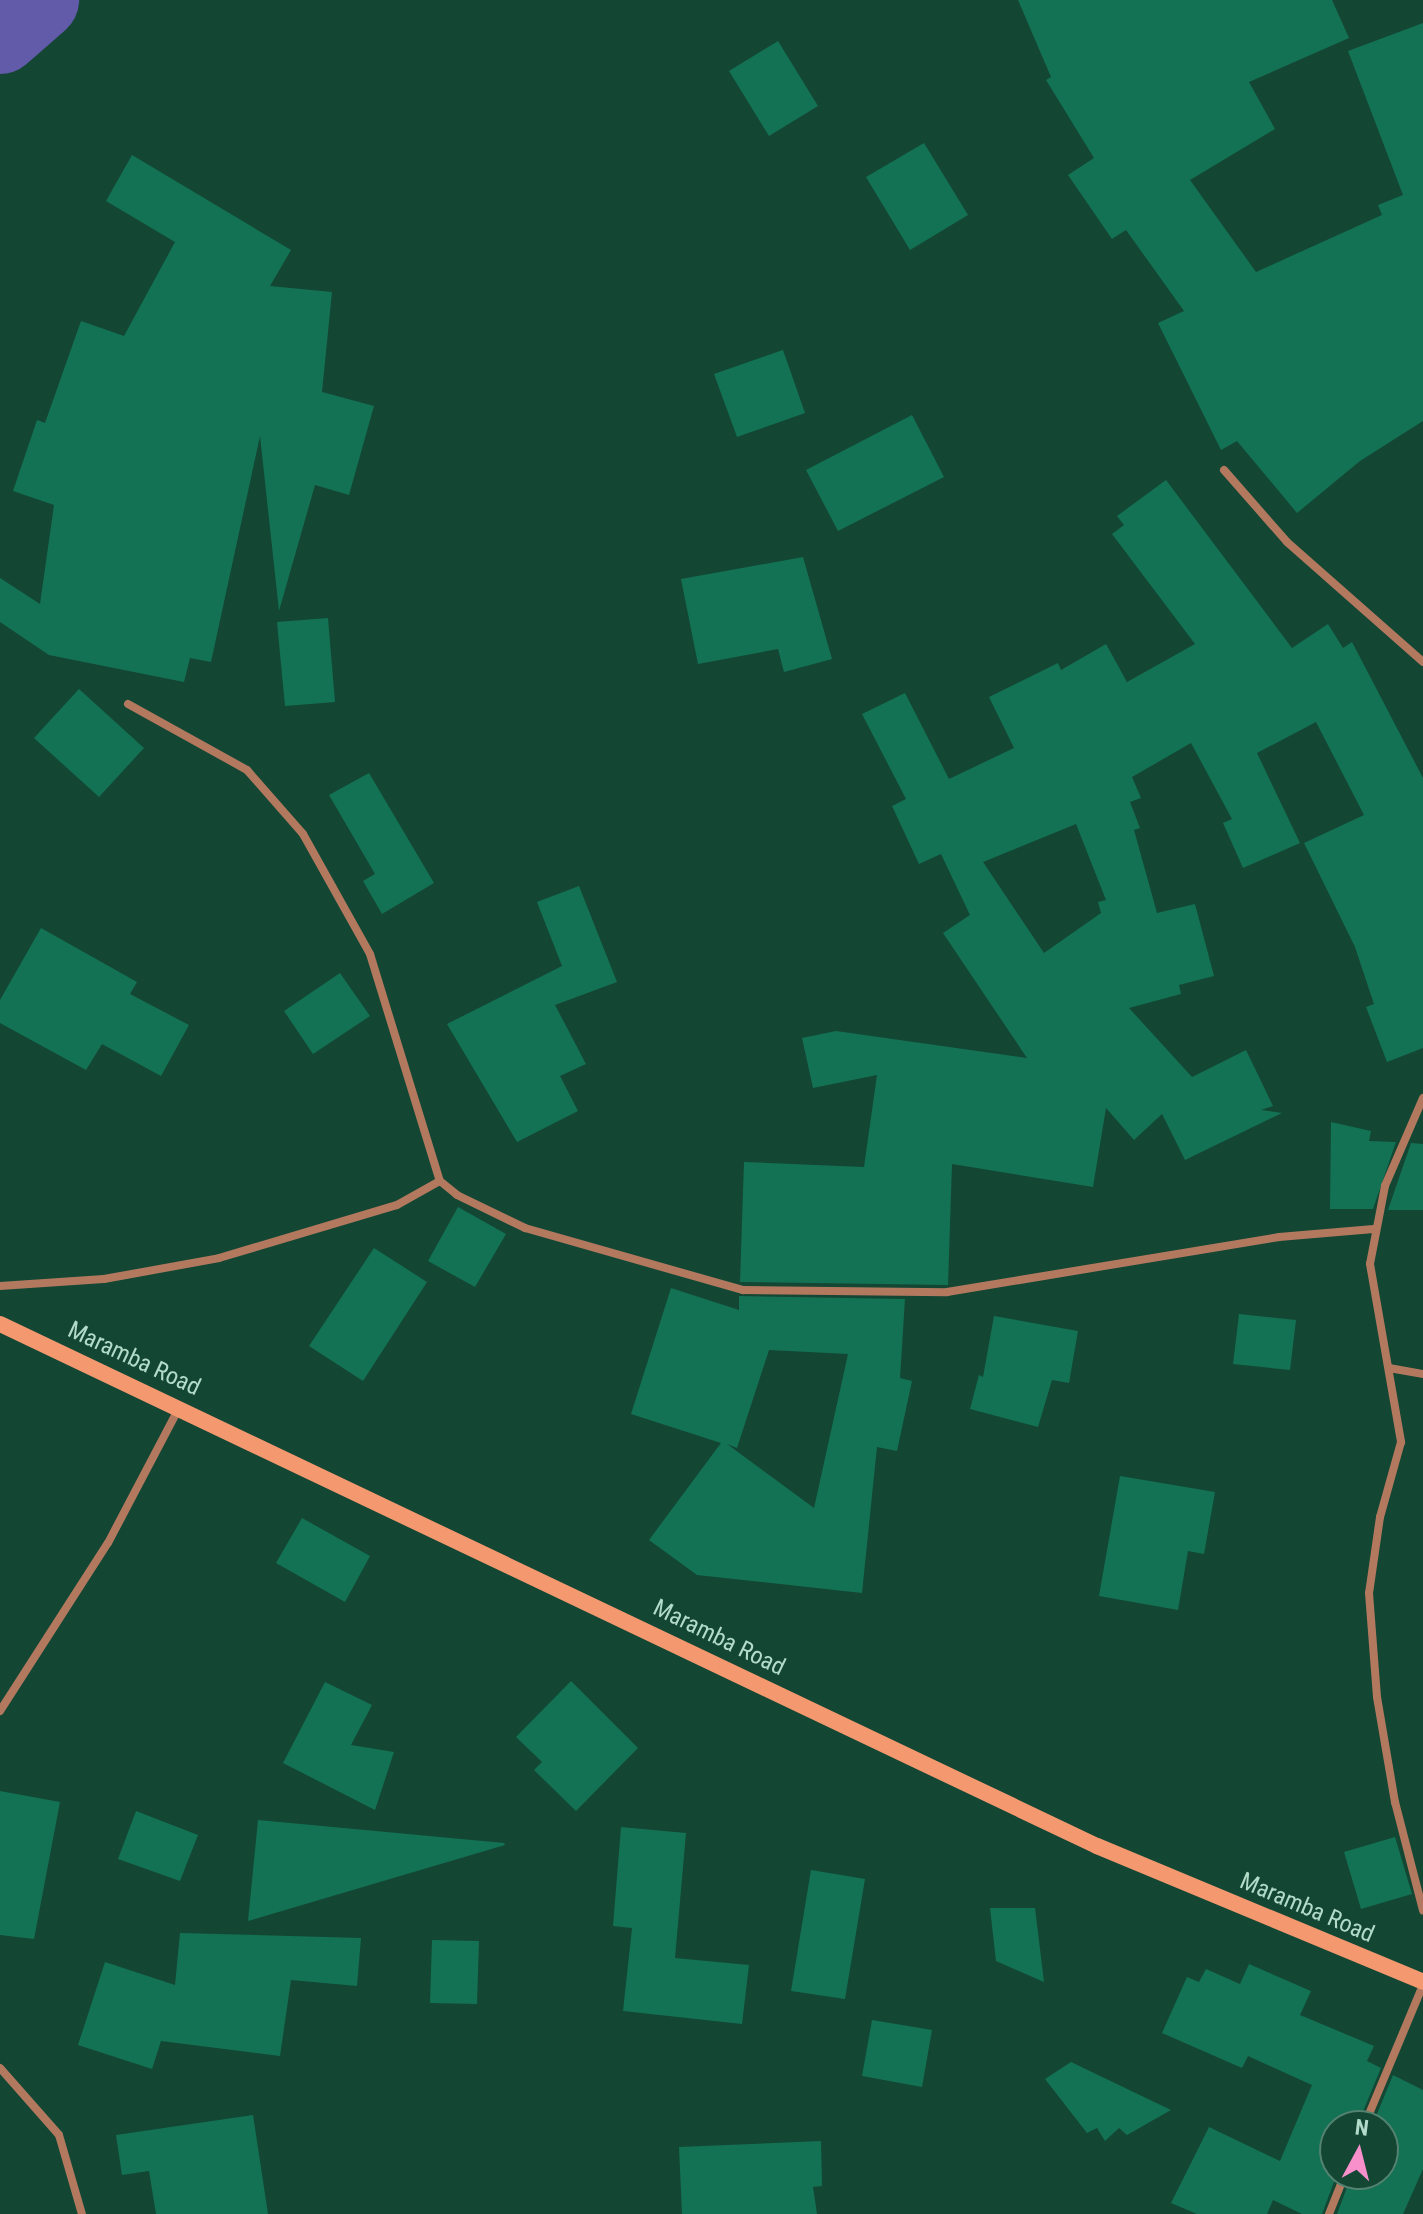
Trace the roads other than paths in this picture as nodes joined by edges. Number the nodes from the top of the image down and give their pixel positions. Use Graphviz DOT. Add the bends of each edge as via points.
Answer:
graph roads {
  1 [pos="1224,470"];
  2 [pos="1423,662"];
  3 [pos="128,704"];
  4 [pos="1423,1098"];
  5 [pos="440,1181"];
  6 [pos="1374,1229"];
  7 [pos="0,1286"];
  8 [pos="0,1324"];
  9 [pos="1389,1368"];
  10 [pos="1423,1374"];
  11 [pos="179,1407"];
  12 [pos="0,1711"];
  13 [pos="1423,1910"];
  14 [pos="1423,1984"];
  15 [pos="0,2068"];
  16 [pos="1371,2110"];
  17 [pos="1339,2190"];
  18 [pos="82,2214"];
  19 [pos="1329,2214"];
  1 -- 2 [label="street" via="1287,542"];
  3 -- 5 [label="street" via="247,770 311,847 370,954"];
  4 -- 6 [label="street" via="1385,1186"];
  5 -- 6 [label="street" via="457,1195 525,1228 743,1290 947,1292 1279,1237"];
  5 -- 7 [label="street" via="397,1205 219,1258 104,1279"];
  6 -- 9 [label="street" via="1372,1289"];
  8 -- 11 [label="street, Maramba Road"];
  9 -- 10 [label="street"];
  9 -- 13 [label="street" via="1401,1442 1380,1517 1369,1593 1370,1635 1395,1802"];
  11 -- 12 [label="street" via="108,1543"];
  11 -- 14 [label="street, Maramba Road" via="1097,1846"];
  14 -- 16 [label="street"];
  15 -- 18 [label="street" via="59,2135"];
  17 -- 19 [label="street"];
}
